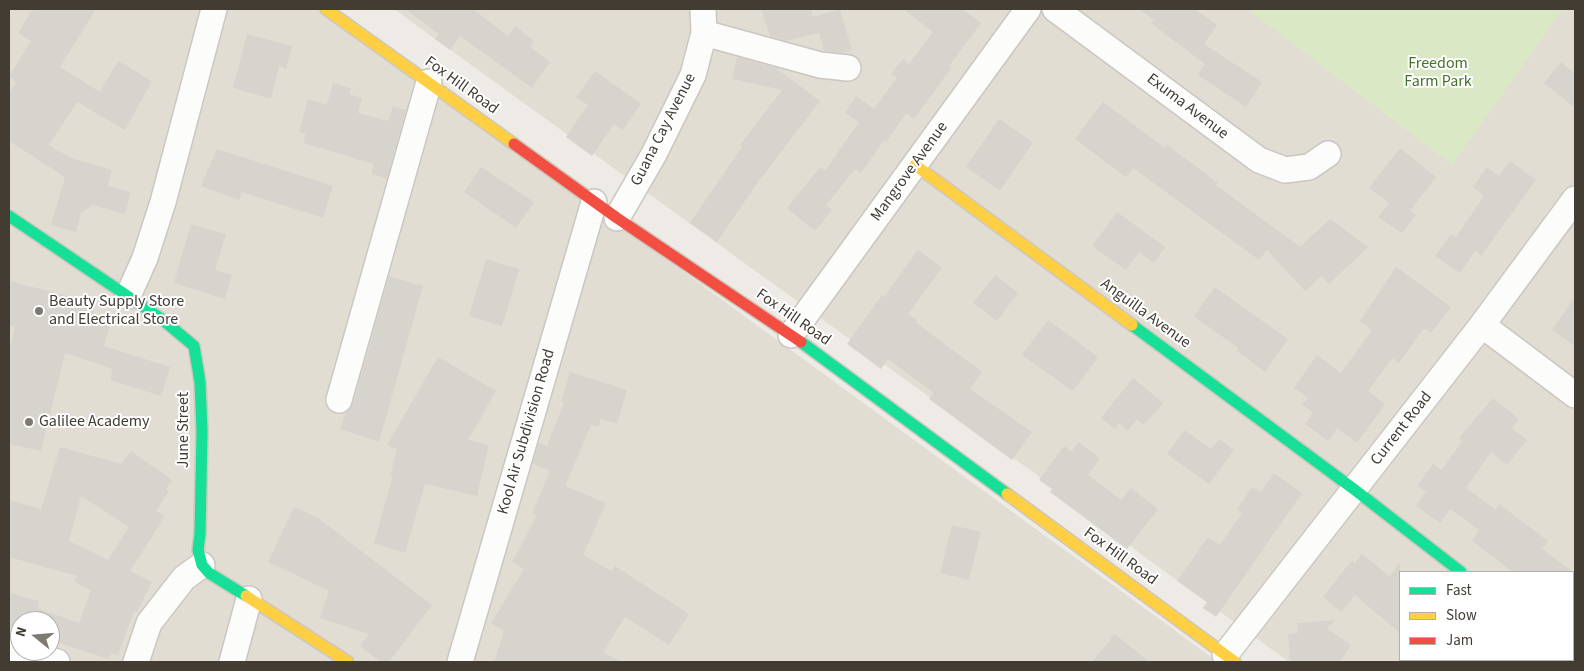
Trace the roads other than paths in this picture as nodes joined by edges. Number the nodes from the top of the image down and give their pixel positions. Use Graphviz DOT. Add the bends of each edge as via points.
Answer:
graph roads {
  1 [pos="214,9"];
  2 [pos="326,9"];
  3 [pos="1028,9"];
  4 [pos="1055,9"];
  5 [pos="704,21"];
  6 [pos="848,68"];
  7 [pos="429,82"];
  8 [pos="1328,154"];
  9 [pos="915,165"];
  10 [pos="1575,199"];
  11 [pos="594,202"];
  12 [pos="9,216"];
  13 [pos="617,218"];
  14 [pos="128,296"];
  15 [pos="1482,325"];
  16 [pos="791,335"];
  17 [pos="1575,396"];
  18 [pos="339,400"];
  19 [pos="1355,490"];
  20 [pos="202,565"];
  21 [pos="1461,571"];
  22 [pos="249,599"];
  23 [pos="9,650"];
  24 [pos="1230,659"];
  25 [pos="56,662"];
  26 [pos="136,662"];
  27 [pos="232,662"];
  28 [pos="348,662"];
  29 [pos="460,662"];
  1 -- 14 [label="street" via="163,202 145,258"];
  2 -- 7 [label="street, Fox Hill Road"];
  3 -- 9 [label="street, Mangrove Avenue"];
  4 -- 8 [label="street, Exuma Avenue" via="1258,160 1284,170 1309,167"];
  5 -- 6 [label="street" via="820,65"];
  5 -- 13 [label="street, Guana Cay Avenue" via="694,75"];
  7 -- 11 [label="street, Fox Hill Road"];
  7 -- 18 [label="street"];
  9 -- 16 [label="street, Mangrove Avenue"];
  9 -- 19 [label="street, Anguilla Avenue"];
  10 -- 15 [label="street, Current Road"];
  11 -- 13 [label="street, Fox Hill Road"];
  11 -- 29 [label="street, Kool Air Subdivision Road"];
  12 -- 14 [label="street, June Street"];
  13 -- 16 [label="street, Fox Hill Road"];
  14 -- 20 [label="street, June Street" via="194,346 200,382 202,431 198,550"];
  15 -- 17 [label="street"];
  15 -- 19 [label="street, Current Road"];
  16 -- 24 [label="street, Fox Hill Road"];
  19 -- 21 [label="street, Anguilla Avenue"];
  19 -- 24 [label="street, Current Road"];
  20 -- 22 [label="street"];
  20 -- 26 [label="street" via="184,578 149,623"];
  22 -- 27 [label="street"];
  22 -- 28 [label="street"];
  23 -- 25 [label="street"];
}
